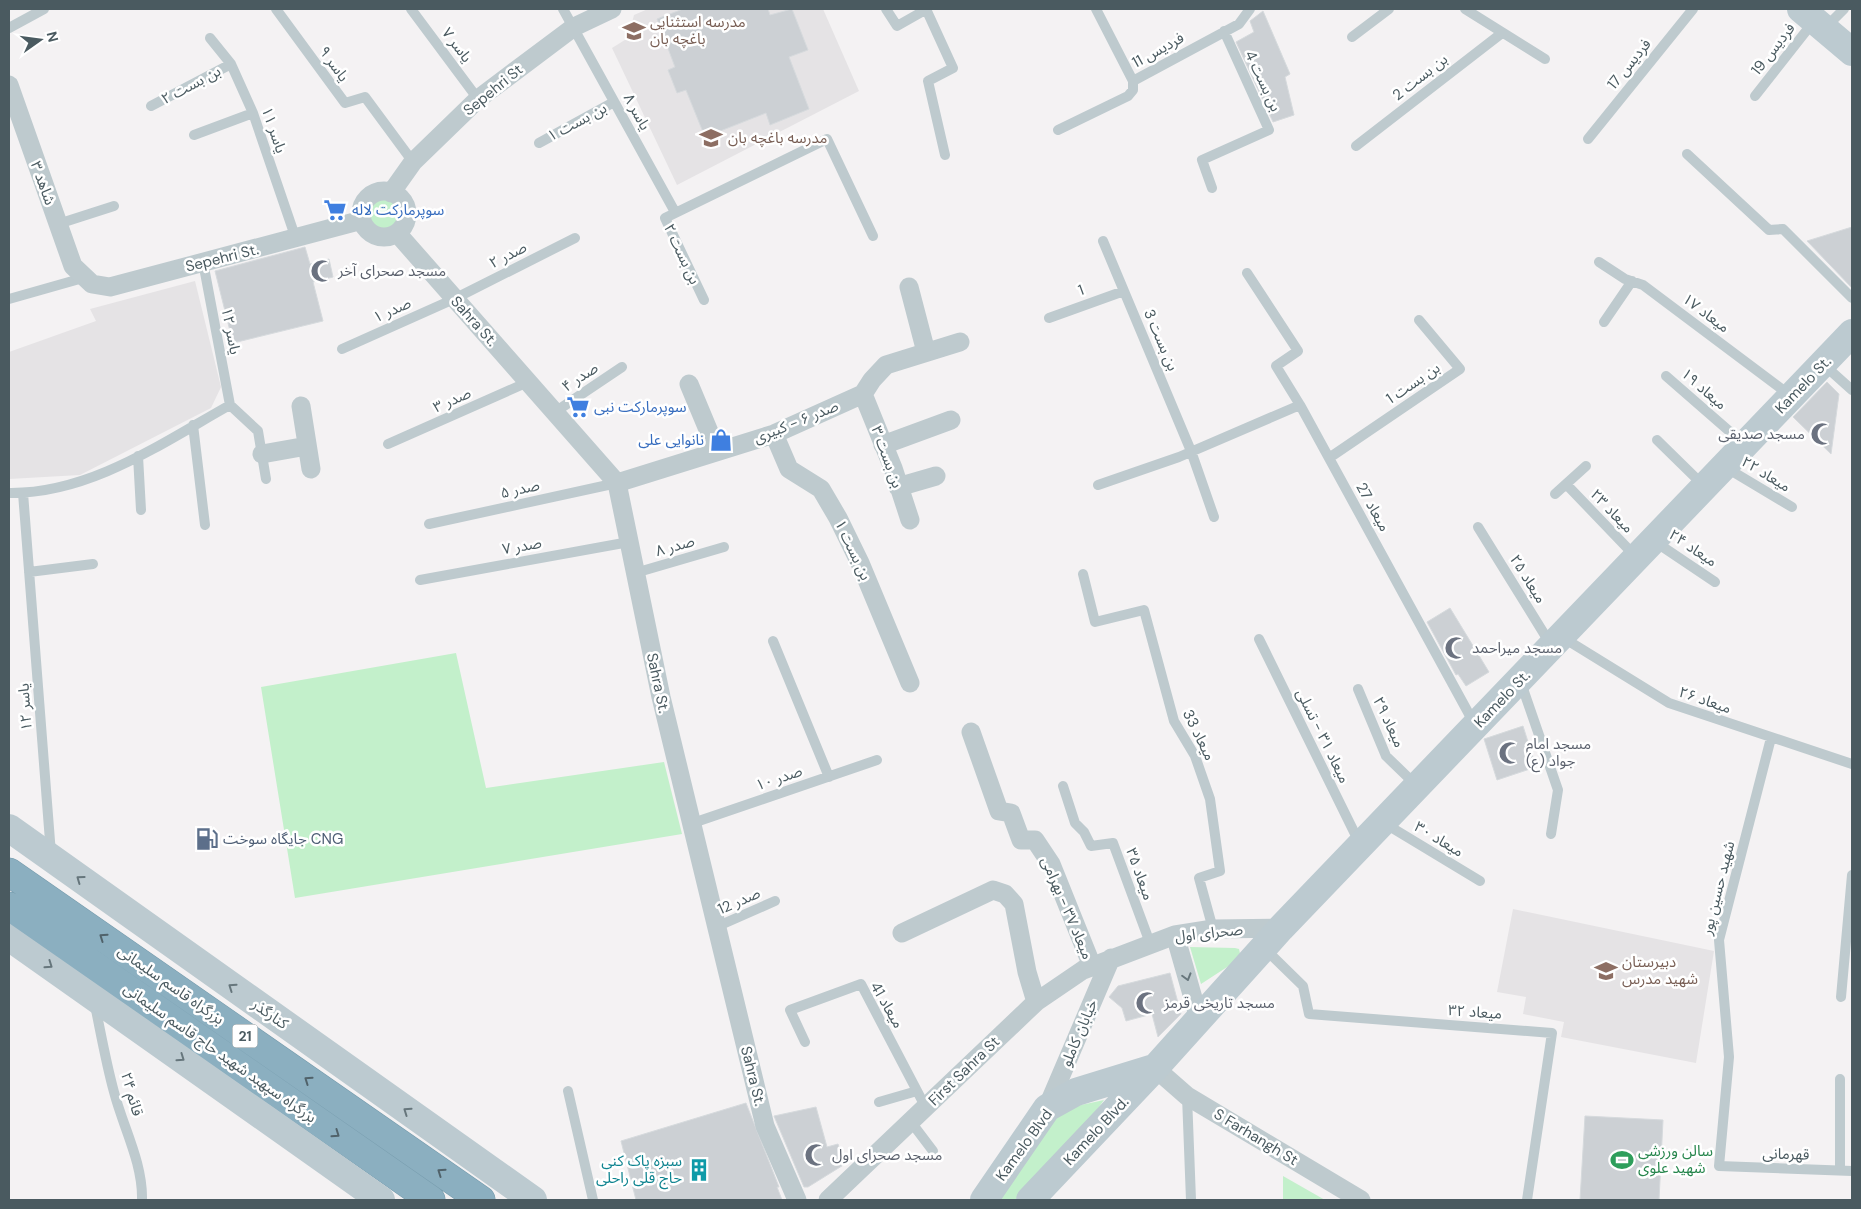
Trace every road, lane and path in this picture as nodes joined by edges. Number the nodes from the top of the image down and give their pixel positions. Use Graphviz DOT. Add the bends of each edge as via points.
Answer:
graph roads {
  1 [pos="44,9"];
  2 [pos="276,9"];
  3 [pos="411,9"];
  4 [pos="563,9"];
  5 [pos="612,9"];
  6 [pos="886,9"];
  7 [pos="926,9"];
  8 [pos="1096,9"];
  9 [pos="1250,9"];
  10 [pos="1388,9"];
  11 [pos="1465,9"];
  12 [pos="1693,9"];
  13 [pos="1844,9"];
  14 [pos="1814,19"];
  15 [pos="574,27"];
  16 [pos="9,28"];
  17 [pos="1224,31"];
  18 [pos="1502,33"];
  19 [pos="1352,37"];
  20 [pos="210,38"];
  21 [pos="1852,52"];
  22 [pos="1545,59"];
  23 [pos="231,64"];
  24 [pos="1133,81"];
  25 [pos="9,85"];
  26 [pos="1755,96"];
  27 [pos="478,100"];
  28 [pos="614,102"];
  29 [pos="150,106"];
  30 [pos="253,113"];
  31 [pos="1058,130"];
  32 [pos="194,135"];
  33 [pos="1588,139"];
  34 [pos="539,142"];
  35 [pos="1356,146"];
  36 [pos="1687,154"];
  37 [pos="945,155"];
  38 [pos="413,162"];
  39 [pos="1212,188"];
  40 [pos="391,193"];
  41 [pos="114,206"];
  42 [pos="675,212"];
  43 [pos="362,220"];
  44 [pos="58,224"];
  45 [pos="396,234"];
  46 [pos="873,236"];
  47 [pos="575,238"];
  48 [pos="296,239"];
  49 [pos="1103,241"];
  50 [pos="203,262"];
  51 [pos="1599,262"];
  52 [pos="1248,273"];
  53 [pos="84,278"];
  54 [pos="1632,281"];
  55 [pos="908,286"];
  56 [pos="1124,291"];
  57 [pos="1852,298"];
  58 [pos="9,299"];
  59 [pos="454,299"];
  60 [pos="704,300"];
  61 [pos="1048,318"];
  62 [pos="1419,320"];
  63 [pos="1604,322"];
  64 [pos="1852,333"];
  65 [pos="960,342"];
  66 [pos="342,349"];
  67 [pos="926,352"];
  68 [pos="1823,364"];
  69 [pos="622,367"];
  70 [pos="1666,376"];
  71 [pos="528,382"];
  72 [pos="689,384"];
  73 [pos="1852,390"];
  74 [pos="863,394"];
  75 [pos="1792,396"];
  76 [pos="230,405"];
  77 [pos="1300,405"];
  78 [pos="301,406"];
  79 [pos="555,412"];
  80 [pos="950,420"];
  81 [pos="193,425"];
  82 [pos="774,434"];
  83 [pos="1658,440"];
  84 [pos="388,444"];
  85 [pos="883,444"];
  86 [pos="1745,445"];
  87 [pos="307,446"];
  88 [pos="717,451"];
  89 [pos="1191,452"];
  90 [pos="262,454"];
  91 [pos="138,456"];
  92 [pos="1329,458"];
  93 [pos="1586,466"];
  94 [pos="1724,466"];
  95 [pos="311,469"];
  96 [pos="936,476"];
  97 [pos="266,479"];
  98 [pos="617,482"];
  99 [pos="1566,484"];
  100 [pos="1098,485"];
  101 [pos="898,487"];
  102 [pos="1705,487"];
  103 [pos="9,493"];
  104 [pos="23,493"];
  105 [pos="1555,494"];
  106 [pos="1792,507"];
  107 [pos="141,510"];
  108 [pos="1214,517"];
  109 [pos="910,520"];
  110 [pos="429,524"];
  111 [pos="205,525"];
  112 [pos="1478,527"];
  113 [pos="629,542"];
  114 [pos="724,547"];
  115 [pos="1645,549"];
  116 [pos="93,564"];
  117 [pos="30,572"];
  118 [pos="635,573"];
  119 [pos="1084,574"];
  120 [pos="420,580"];
  121 [pos="1715,582"];
  122 [pos="1259,639"];
  123 [pos="773,641"];
  124 [pos="1557,641"];
  125 [pos="1520,680"];
  126 [pos="910,684"];
  127 [pos="1358,689"];
  128 [pos="1475,726"];
  129 [pos="971,732"];
  130 [pos="1771,738"];
  131 [pos="876,760"];
  132 [pos="1852,764"];
  133 [pos="829,777"];
  134 [pos="1063,786"];
  135 [pos="1418,786"];
  136 [pos="1383,822"];
  137 [pos="690,824"];
  138 [pos="9,828"];
  139 [pos="1551,834"];
  140 [pos="1361,846"];
  141 [pos="52,858"];
  142 [pos="9,872"];
  143 [pos="1852,876"];
  144 [pos="1480,881"];
  145 [pos="775,902"];
  146 [pos="9,906"];
  147 [pos="716,928"];
  148 [pos="1221,929"];
  149 [pos="902,933"];
  150 [pos="1175,935"];
  151 [pos="9,937"];
  152 [pos="1150,942"];
  153 [pos="1264,948"];
  154 [pos="1111,958"];
  155 [pos="1092,966"];
  156 [pos="93,996"];
  157 [pos="1841,998"];
  158 [pos="1036,1002"];
  159 [pos="1199,1019"];
  160 [pos="804,1042"];
  161 [pos="1155,1068"];
  162 [pos="1840,1079"];
  163 [pos="568,1091"];
  164 [pos="917,1091"];
  165 [pos="1187,1096"];
  166 [pos="879,1102"];
  167 [pos="926,1108"];
  168 [pos="1047,1108"];
  169 [pos="911,1122"];
  170 [pos="933,1150"];
  171 [pos="1718,1166"];
  172 [pos="1840,1170"];
  173 [pos="1852,1171"];
  174 [pos="1039,1198"];
  175 [pos="142,1200"];
  176 [pos="381,1200"];
  177 [pos="431,1200"];
  178 [pos="481,1200"];
  179 [pos="533,1200"];
  180 [pos="594,1200"];
  181 [pos="797,1200"];
  182 [pos="828,1200"];
  183 [pos="984,1200"];
  184 [pos="1192,1200"];
  185 [pos="1361,1200"];
  186 [pos="1527,1200"];
  1 -- 16 [label="lane"];
  2 -- 38 [label="lane, یاسر ۹" via="344,103 365,98"];
  3 -- 27 [label="lane, یاسر ۷"];
  4 -- 15 [label="lane, یاسر ۸"];
  5 -- 15 [label="street, Sepehri St"];
  6 -- 7 [label="lane" via="897,26"];
  7 -- 37 [label="lane" via="953,68 928,81"];
  8 -- 24 [label="lane"];
  9 -- 17 [label="lane, فردیس 11" via="1239,24"];
  10 -- 19 [label="lane"];
  11 -- 18 [label="lane"];
  12 -- 33 [label="lane, فردیس 17"];
  13 -- 14 [label="lane, فردیس 19"];
  14 -- 21 [label="street"];
  14 -- 26 [label="lane, فردیس 19"];
  15 -- 27 [label="street, Sepehri St"];
  15 -- 28 [label="lane, یاسر ۸"];
  17 -- 24 [label="lane, فردیس 11"];
  17 -- 39 [label="lane, بن بست 4" via="1270,130 1202,160"];
  18 -- 22 [label="lane"];
  18 -- 35 [label="lane, بن بست 2"];
  20 -- 23 [label="lane, یاسر ۱۱"];
  23 -- 29 [label="lane, بن بست ۲"];
  23 -- 30 [label="lane, یاسر ۱۱"];
  24 -- 31 [label="lane, فردیس 11" via="1128,96"];
  25 -- 44 [label="street, شاهد ۳"];
  27 -- 38 [label="street, Sepehri St"];
  28 -- 34 [label="lane, بن بست ۱"];
  28 -- 42 [label="lane, یاسر ۸"];
  30 -- 32 [label="lane"];
  30 -- 48 [label="lane, یاسر ۱۱"];
  36 -- 57 [label="lane" via="1769,230 1783,229"];
  38 -- 40 [label="street, Sepehri St"];
  40 -- 43 [label="street" via="379,192 368,198 362,208"];
  40 -- 45 [label="street" via="402,200 406,212 404,224"];
  41 -- 44 [label="lane"];
  42 -- 46 [label="lane" via="827,139"];
  42 -- 60 [label="lane, بن بست ۲" via="665,218"];
  43 -- 45 [label="street" via="368,231 379,237"];
  43 -- 48 [label="street, Sepehri St."];
  44 -- 53 [label="street, شاهد ۳" via="73,266"];
  45 -- 59 [label="street, Sahra St."];
  47 -- 59 [label="lane, صدر ۲"];
  48 -- 50 [label="street, Sepehri St."];
  49 -- 56 [label="lane, بن بست 3"];
  50 -- 53 [label="street, Sepehri St." via="110,287 99,287"];
  50 -- 76 [label="lane, یاسر ۱۲"];
  51 -- 54 [label="lane, میعاد ۱۷"];
  52 -- 77 [label="lane" via="1298,351 1276,366"];
  53 -- 58 [label="lane"];
  54 -- 63 [label="lane"];
  54 -- 75 [label="lane, میعاد ۱۷" via="1644,284"];
  55 -- 67 [label="street"];
  56 -- 61 [label="lane, 1"];
  56 -- 89 [label="lane, بن بست 3"];
  59 -- 66 [label="lane, صدر ۱"];
  59 -- 71 [label="street, Sahra St."];
  62 -- 92 [label="lane, بن بست 1" via="1460,369"];
  64 -- 68 [label="street, Kamelo St."];
  65 -- 67 [label="street, صدر ۶ - کبیری"];
  67 -- 74 [label="street, صدر ۶ - کبیری" via="886,365"];
  68 -- 73 [label="lane"];
  68 -- 75 [label="street, Kamelo St."];
  69 -- 79 [label="lane, صدر ۴"];
  70 -- 86 [label="lane, میعاد ۱۹"];
  71 -- 79 [label="street, Sahra St."];
  71 -- 84 [label="lane, صدر ۳"];
  72 -- 88 [label="street"];
  74 -- 82 [label="street, صدر ۶ - کبیری"];
  74 -- 85 [label="street, بن بست ۳"];
  75 -- 86 [label="street, Kamelo St."];
  76 -- 81 [label="lane"];
  76 -- 90 [label="lane" via="258,431"];
  77 -- 89 [label="lane"];
  77 -- 92 [label="lane, میعاد 27"];
  78 -- 87 [label="street"];
  79 -- 98 [label="street, Sahra St."];
  80 -- 85 [label="street"];
  81 -- 91 [label="lane"];
  81 -- 111 [label="lane"];
  82 -- 88 [label="street, صدر ۶ - کبیری"];
  82 -- 126 [label="street, بن بست ۱" via="789,469 821,489 838,518"];
  83 -- 102 [label="lane"];
  85 -- 101 [label="street, بن بست ۳"];
  86 -- 94 [label="street, Kamelo St."];
  87 -- 90 [label="street"];
  87 -- 95 [label="street"];
  88 -- 98 [label="street, صدر ۶ - کبیری"];
  89 -- 100 [label="lane"];
  89 -- 108 [label="lane, بن بست 3"];
  90 -- 97 [label="lane"];
  91 -- 104 [label="lane" via="118,467 65,486"];
  91 -- 107 [label="lane"];
  92 -- 128 [label="lane, میعاد 27"];
  93 -- 99 [label="lane"];
  94 -- 102 [label="street, Kamelo St."];
  94 -- 106 [label="lane, میعاد ۲۲"];
  96 -- 101 [label="street"];
  98 -- 110 [label="lane, صدر ۵"];
  98 -- 113 [label="street, Sahra St."];
  99 -- 105 [label="lane"];
  99 -- 115 [label="lane, میعاد ۲۳"];
  101 -- 109 [label="street, بن بست ۳"];
  102 -- 115 [label="street, Kamelo St."];
  103 -- 104 [label="lane"];
  104 -- 117 [label="lane, یاسر ۱۲"];
  112 -- 124 [label="lane, میعاد ۲۵"];
  113 -- 118 [label="street, Sahra St."];
  113 -- 120 [label="lane, صدر ۷"];
  114 -- 118 [label="lane, صدر ۸"];
  115 -- 121 [label="lane, میعاد ۲۴"];
  115 -- 124 [label="street, Kamelo St."];
  116 -- 117 [label="lane"];
  117 -- 141 [label="lane, یاسر ۱۲"];
  118 -- 137 [label="street, Sahra St."];
  119 -- 148 [label="lane, میعاد 33" via="1095,622 1144,610 1174,721 1195,756 1210,798 1220,871 1200,878"];
  122 -- 140 [label="lane, میعاد ۳۱ - تسلی"];
  123 -- 133 [label="lane"];
  124 -- 125 [label="street, Kamelo St."];
  124 -- 130 [label="lane, میعاد ۲۶" via="1669,703"];
  125 -- 128 [label="street, Kamelo St."];
  125 -- 139 [label="lane" via="1558,790"];
  127 -- 135 [label="lane, میعاد ۲۹" via="1386,756"];
  128 -- 135 [label="street, Kamelo St."];
  129 -- 155 [label="street, میعاد ۳۷ - بهرامی" via="999,811 1011,813 1021,840 1036,840 1052,864"];
  130 -- 132 [label="lane, میعاد ۲۶"];
  130 -- 171 [label="lane, شهید حسین پور" via="1719,940 1729,1057"];
  131 -- 133 [label="lane, صدر ۱۰"];
  133 -- 137 [label="lane, صدر ۱۰"];
  134 -- 152 [label="lane, میعاد ۳۵" via="1075,823 1091,846 1113,843"];
  135 -- 136 [label="street, Kamelo St."];
  136 -- 140 [label="street, Kamelo St."];
  136 -- 144 [label="lane, میعاد ۳۰"];
  137 -- 147 [label="street, Sahra St."];
  138 -- 141 [label="street, کنارگذر"];
  140 -- 153 [label="street, Kamelo St."];
  179 -- 141 [label="street, کنارگذر, one-way"];
  178 -- 142 [label="highway, بزرگراه قاسم سلیمانی / 21, one-way"];
  143 -- 157 [label="lane"];
  145 -- 147 [label="lane, صدر 12"];
  146 -- 177 [label="highway, بزرگراه سپهبد شهید حاج قاسم سلیمانی / 21, one-way"];
  147 -- 181 [label="street, Sahra St." via="765,1126"];
  148 -- 150 [label="street, صحرای اول"];
  148 -- 153 [label="street, صحرای اول"];
  148 -- 153 [label="street" via="1240,934 1248,951"];
  149 -- 158 [label="street" via="993,890 1005,894 1014,904"];
  150 -- 152 [label="street, صحرای اول"];
  150 -- 159 [label="street, one-way"];
  151 -- 156 [label="street, one-way"];
  152 -- 154 [label="street, صحرای اول"];
  153 -- 159 [label="street, Kamelo St."];
  153 -- 186 [label="lane, میعاد ۳۲" via="1303,986 1309,1014 1552,1033"];
  154 -- 155 [label="street, First Sahra St"];
  154 -- 168 [label="street, خیابان کاملو"];
  155 -- 158 [label="street, First Sahra St"];
  156 -- 175 [label="lane, قائم ۲۴"];
  156 -- 176 [label="street, one-way"];
  158 -- 167 [label="street, First Sahra St"];
  159 -- 161 [label="street, Kamelo St."];
  160 -- 164 [label="lane, میعاد 41" via="790,1010 861,984"];
  161 -- 165 [label="street, S Farhangh St"];
  161 -- 168 [label="street, Kamelo Blvd" via="1076,1092"];
  161 -- 174 [label="street, Kamelo Blvd."];
  162 -- 172 [label="lane"];
  163 -- 180 [label="lane"];
  164 -- 166 [label="lane"];
  164 -- 167 [label="lane, میعاد 41"];
  165 -- 184 [label="lane"];
  165 -- 185 [label="street, S Farhangh St"];
  167 -- 169 [label="street, First Sahra St"];
  168 -- 183 [label="street, Kamelo Blvd"];
  169 -- 170 [label="lane"];
  169 -- 182 [label="street, First Sahra St"];
  171 -- 172 [label="lane, قهرمانی"];
  172 -- 173 [label="lane, قهرمانی"];
}
